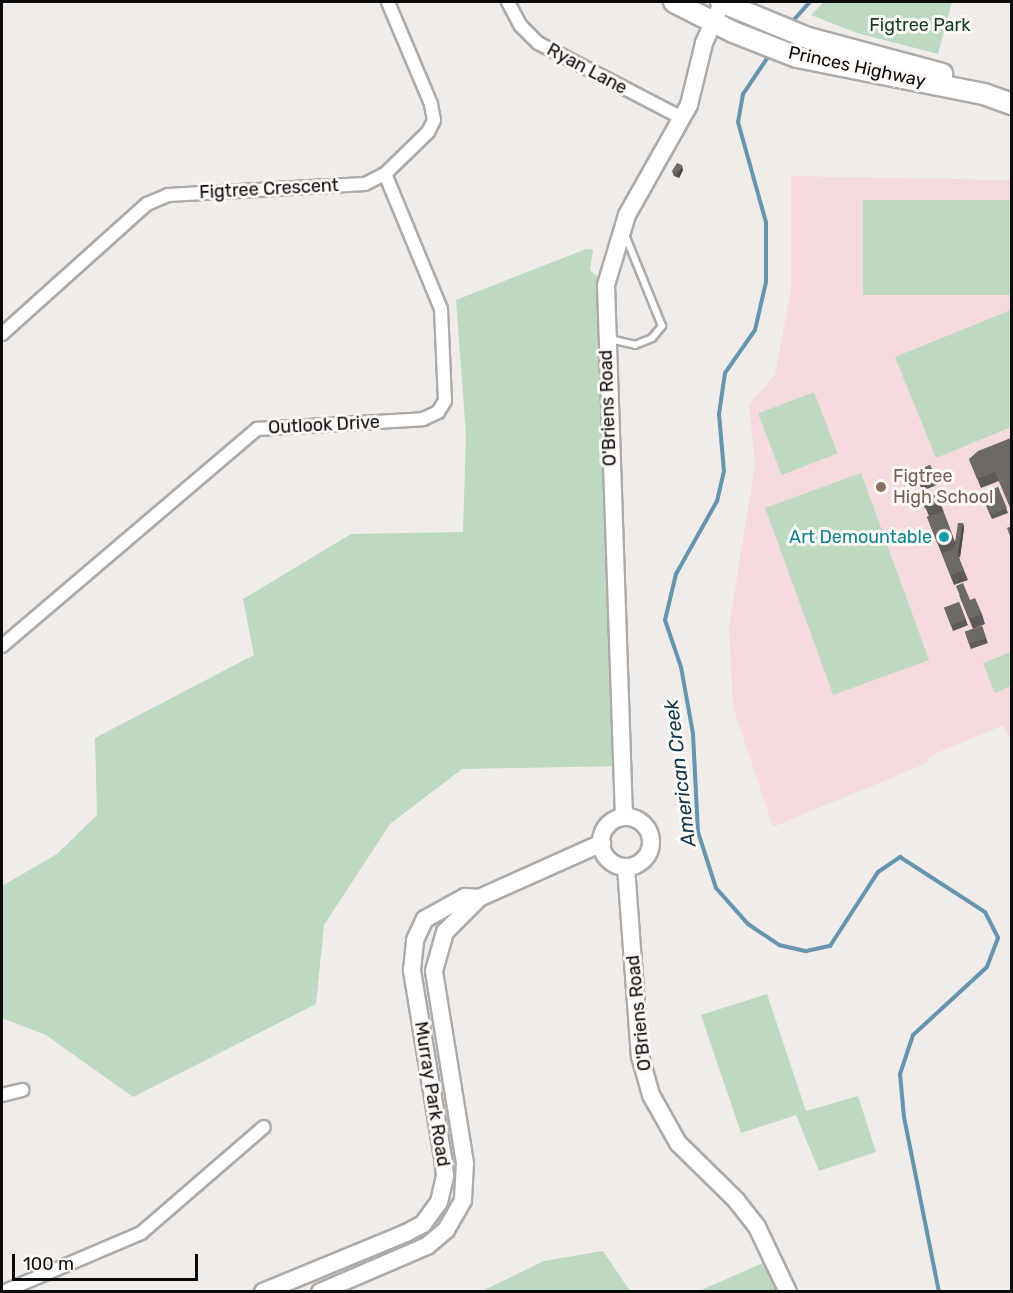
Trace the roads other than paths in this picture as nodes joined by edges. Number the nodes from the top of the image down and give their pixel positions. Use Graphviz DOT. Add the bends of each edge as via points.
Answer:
graph roads {
  1 [pos="388,2"];
  2 [pos="508,2"];
  3 [pos="674,2"];
  4 [pos="723,2"];
  5 [pos="713,22"];
  6 [pos="1011,90"];
  7 [pos="1011,104"];
  8 [pos="682,118"];
  9 [pos="385,174"];
  10 [pos="621,227"];
  11 [pos="2,334"];
  12 [pos="606,338"];
  13 [pos="2,646"];
  14 [pos="624,817"];
  15 [pos="602,843"];
  16 [pos="626,867"];
  17 [pos="478,898"];
  18 [pos="21,1090"];
  19 [pos="2,1095"];
  20 [pos="264,1127"];
  21 [pos="423,1224"];
  22 [pos="438,1238"];
  23 [pos="3,1292"];
  24 [pos="263,1292"];
  25 [pos="320,1292"];
  26 [pos="788,1292"];
  1 -- 9 [label="street, Figtree Crescent" via="431,104 434,120 428,132"];
  2 -- 8 [label="street, Ryan Lane" via="521,26 538,43"];
  3 -- 5 [label="main road, Princes Highway"];
  4 -- 5 [label="street, O'Briens Road"];
  4 -- 6 [label="main road, Princes Highway" via="808,39"];
  5 -- 7 [label="main road, Princes Highway" via="797,57 984,94"];
  5 -- 8 [label="street, O'Briens Road"];
  8 -- 10 [label="street, O'Briens Road"];
  9 -- 11 [label="street, Figtree Crescent" via="365,184 168,195 147,204"];
  9 -- 13 [label="street, Outlook Drive" via="441,309 446,401 438,412 423,419 257,429"];
  10 -- 12 [label="street, O'Briens Road" via="606,285"];
  10 -- 12 [label="lane" via="662,326 652,338 635,345"];
  12 -- 14 [label="street, O'Briens Road"];
  14 -- 15 [label="street" via="608,825"];
  14 -- 16 [label="street" via="643,823 651,838 648,855"];
  15 -- 16 [label="street" via="612,862"];
  15 -- 17 [label="street, Murray Park Road"];
  16 -- 26 [label="street, O'Briens Road" via="640,1056 651,1095 678,1143 736,1200 757,1227"];
  17 -- 21 [label="street, Murray Park Road" via="465,897 425,919 412,952 445,1176 439,1202"];
  17 -- 22 [label="street, Murray Park Road" via="445,932 435,957 435,986 466,1176 457,1214"];
  18 -- 19 [label="street"];
  20 -- 23 [label="street" via="141,1233"];
  21 -- 22 [label="street"];
  21 -- 24 [label="street"];
  22 -- 25 [label="street, Murray Park Road" via="414,1253"];
}
